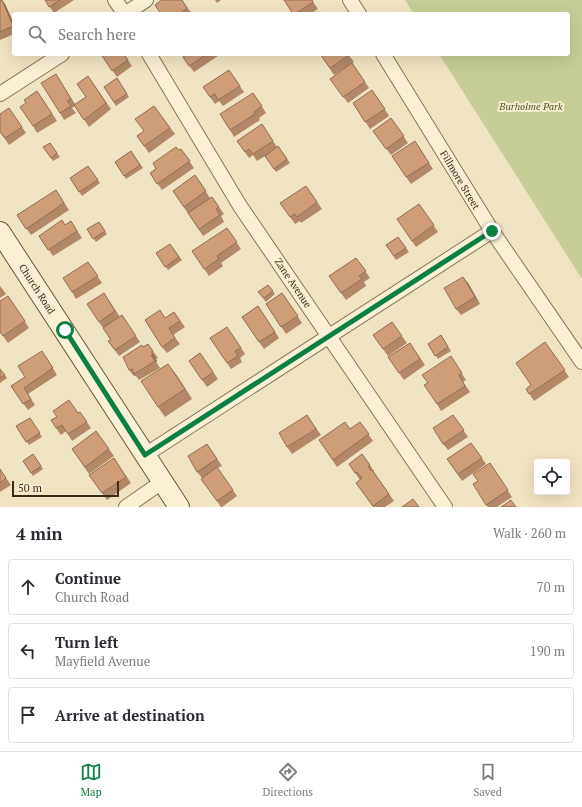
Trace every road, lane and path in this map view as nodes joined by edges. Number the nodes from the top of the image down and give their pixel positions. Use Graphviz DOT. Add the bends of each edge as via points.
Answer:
graph roads {
  1 [pos="115,0"];
  2 [pos="146,0"];
  3 [pos="350,0"];
  4 [pos="124,12"];
  5 [pos="128,12"];
  6 [pos="358,12"];
  7 [pos="59,56"];
  8 [pos="150,56"];
  9 [pos="384,56"];
  10 [pos="0,94"];
  11 [pos="492,231"];
  12 [pos="0,232"];
  13 [pos="328,336"];
  14 [pos="582,362"];
  15 [pos="145,455"];
  16 [pos="162,482"];
  17 [pos="126,507"];
  18 [pos="179,507"];
  19 [pos="445,507"];
  1 -- 4 [label="street"];
  2 -- 5 [label="street"];
  3 -- 6 [label="street"];
  7 -- 10 [label="street"];
  8 -- 13 [label="street, Zane Avenue" via="240,206"];
  9 -- 11 [label="street, Fillmore Street"];
  11 -- 13 [label="street"];
  11 -- 14 [label="street, Fillmore Street"];
  12 -- 15 [label="street, Church Road"];
  13 -- 15 [label="street"];
  13 -- 19 [label="street, Zane Avenue"];
  15 -- 16 [label="street, Church Road"];
  16 -- 17 [label="street"];
  16 -- 18 [label="street, Church Road"];
}
